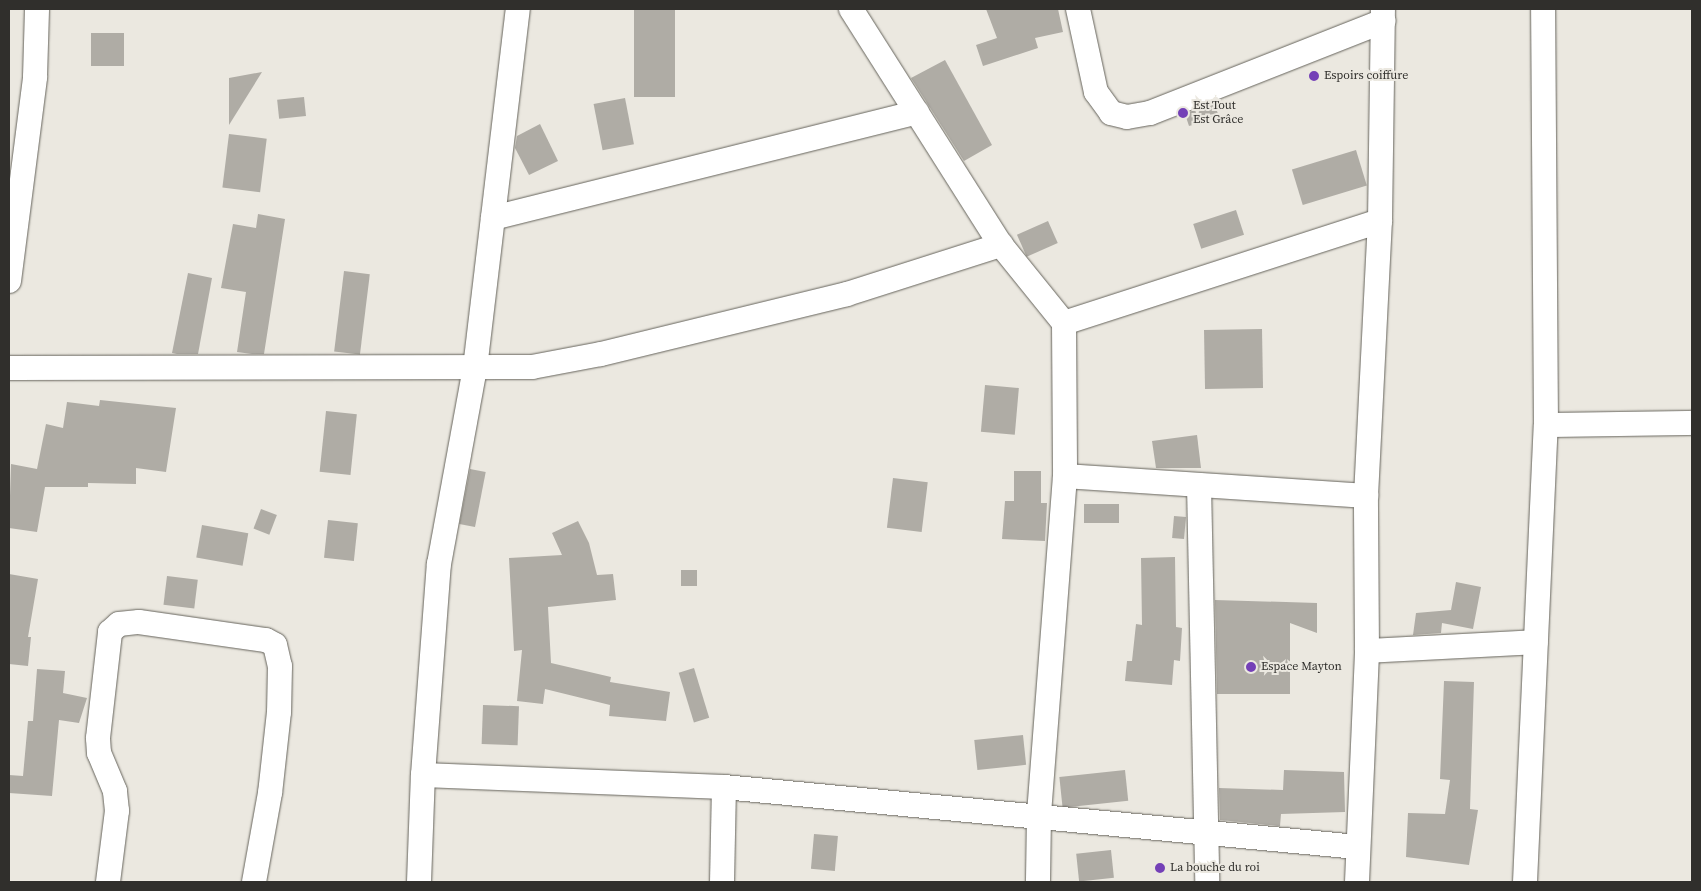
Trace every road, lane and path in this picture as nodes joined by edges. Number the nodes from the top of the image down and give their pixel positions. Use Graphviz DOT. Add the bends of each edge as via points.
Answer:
graph roads {
  1 [pos="37,9"];
  2 [pos="518,9"];
  3 [pos="851,9"];
  4 [pos="1078,9"];
  5 [pos="1543,9"];
  6 [pos="1383,15"];
  7 [pos="917,112"];
  8 [pos="493,218"];
  9 [pos="1380,221"];
  10 [pos="1001,246"];
  11 [pos="9,281"];
  12 [pos="1064,323"];
  13 [pos="9,368"];
  14 [pos="475,368"];
  15 [pos="1692,423"];
  16 [pos="1546,425"];
  17 [pos="1065,476"];
  18 [pos="1199,485"];
  19 [pos="1366,496"];
  20 [pos="1536,642"];
  21 [pos="1367,651"];
  22 [pos="423,775"];
  23 [pos="724,786"];
  24 [pos="1038,816"];
  25 [pos="1208,835"];
  26 [pos="1358,847"];
  27 [pos="108,882"];
  28 [pos="254,882"];
  29 [pos="419,882"];
  30 [pos="722,882"];
  31 [pos="1038,882"];
  32 [pos="1207,882"];
  33 [pos="1357,882"];
  34 [pos="1525,882"];
  1 -- 11 [label="street" via="35,77"];
  2 -- 8 [label="street"];
  3 -- 7 [label="street"];
  4 -- 6 [label="street" via="1096,92 1111,113 1127,117 1150,113"];
  5 -- 16 [label="street"];
  6 -- 9 [label="street"];
  7 -- 8 [label="street"];
  7 -- 10 [label="street"];
  8 -- 14 [label="street"];
  9 -- 12 [label="street"];
  9 -- 19 [label="street"];
  10 -- 12 [label="street"];
  10 -- 14 [label="street" via="847,294 602,354 532,367"];
  12 -- 17 [label="street"];
  13 -- 14 [label="street"];
  14 -- 22 [label="street" via="438,564"];
  15 -- 16 [label="street"];
  16 -- 20 [label="street"];
  17 -- 18 [label="street"];
  17 -- 24 [label="street"];
  18 -- 19 [label="street"];
  18 -- 25 [label="street"];
  19 -- 21 [label="street"];
  20 -- 21 [label="street"];
  20 -- 34 [label="street"];
  21 -- 26 [label="street"];
  22 -- 23 [label="street"];
  22 -- 29 [label="street"];
  23 -- 24 [label="street"];
  23 -- 30 [label="street"];
  24 -- 25 [label="street"];
  24 -- 31 [label="street"];
  25 -- 26 [label="street"];
  25 -- 32 [label="street"];
  26 -- 33 [label="street"];
  27 -- 28 [label="street" via="117,811 115,791 99,753 98,738 110,632 120,624 139,622 266,640 275,645 280,666 279,712 270,793"];
}
